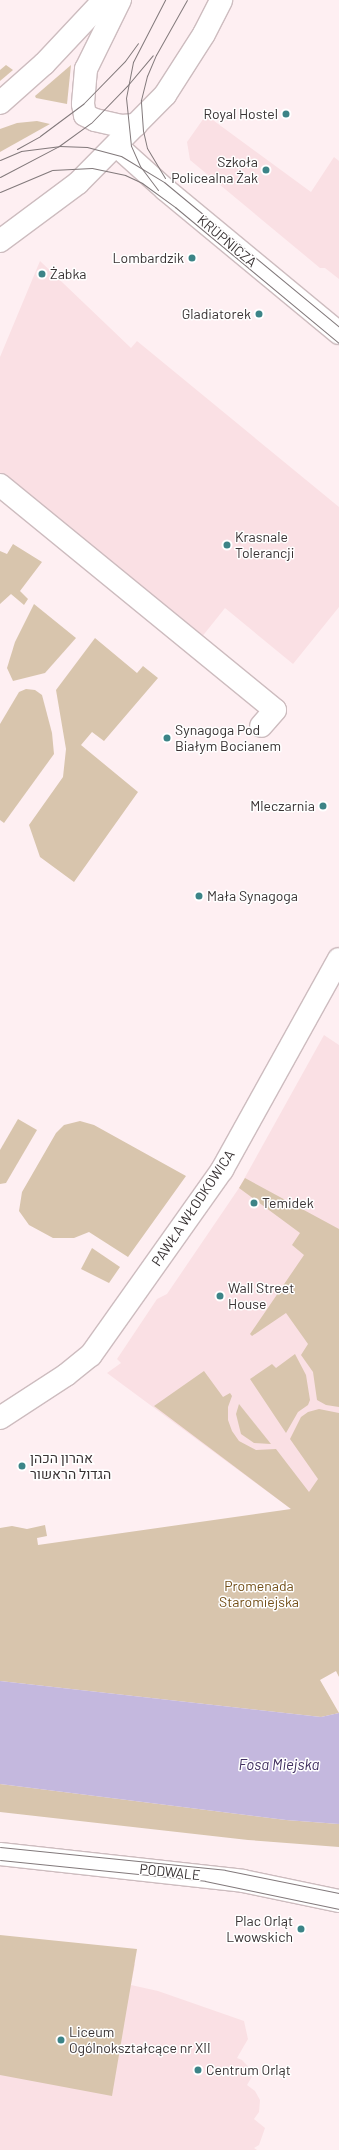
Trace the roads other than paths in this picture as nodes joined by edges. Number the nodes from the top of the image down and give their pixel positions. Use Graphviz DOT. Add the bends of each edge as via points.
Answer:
graph roads {
  1 [pos="104,0"];
  2 [pos="120,0"];
  3 [pos="221,0"];
  4 [pos="0,103"];
  5 [pos="136,125"];
  6 [pos="117,146"];
  7 [pos="0,241"];
  8 [pos="339,334"];
  9 [pos="0,485"];
  10 [pos="261,726"];
  11 [pos="339,959"];
  12 [pos="0,1418"];
  13 [pos="0,1854"];
  14 [pos="339,1901"];
  1 -- 4 [label="street" via="44,64"];
  2 -- 5 [label="street" via="86,69 83,104 85,115 95,120 121,126"];
  3 -- 5 [label="street" via="175,82"];
  5 -- 6 [label="street"];
  6 -- 7 [label="street" via="78,183"];
  6 -- 8 [label="street, KRUPNICZA"];
  9 -- 10 [label="street" via="274,710"];
  11 -- 12 [label="street, PAWŁA WŁODKOWICA" via="222,1170 91,1355 66,1375"];
  13 -- 14 [label="street, PODWALE" via="243,1881"];
}
